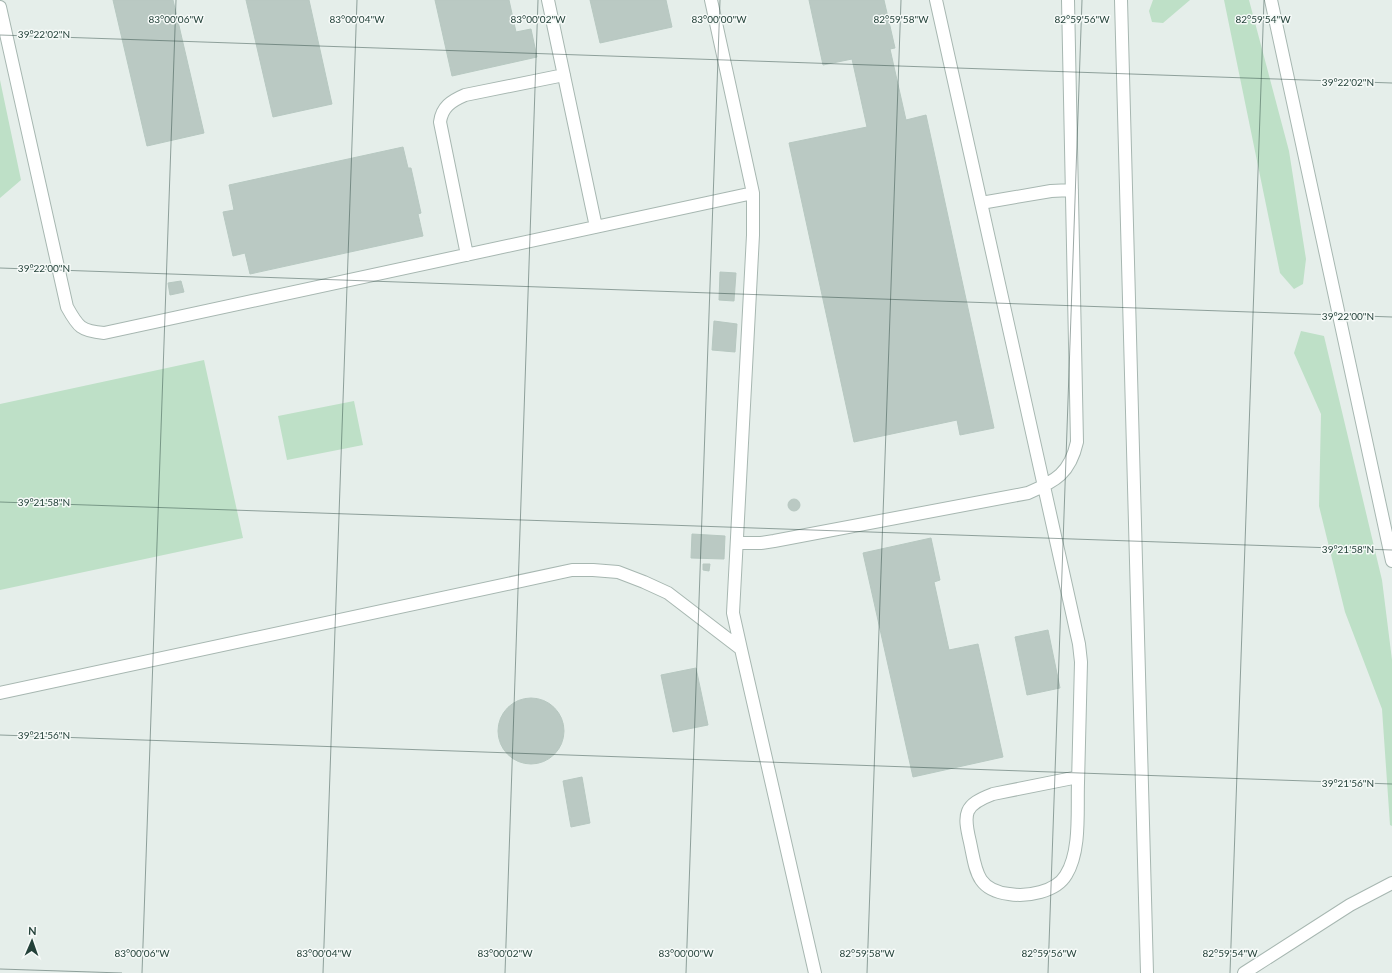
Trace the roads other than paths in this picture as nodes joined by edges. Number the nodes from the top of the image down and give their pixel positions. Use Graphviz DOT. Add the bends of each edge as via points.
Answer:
graph roads {
  1 [pos="548,0"];
  2 [pos="712,0"];
  3 [pos="936,0"];
  4 [pos="1068,0"];
  5 [pos="1121,0"];
  6 [pos="1271,0"];
  7 [pos="0,7"];
  8 [pos="564,75"];
  9 [pos="1072,190"];
  10 [pos="753,193"];
  11 [pos="981,203"];
  12 [pos="596,227"];
  13 [pos="467,255"];
  14 [pos="1045,486"];
  15 [pos="737,543"];
  16 [pos="1392,561"];
  17 [pos="740,650"];
  18 [pos="0,693"];
  19 [pos="1078,777"];
  20 [pos="1392,883"];
  21 [pos="815,973"];
  22 [pos="1147,973"];
  23 [pos="1244,973"];
  1 -- 8 [label="lane"];
  2 -- 10 [label="lane"];
  3 -- 11 [label="lane"];
  4 -- 9 [label="lane"];
  5 -- 22 [label="lane"];
  6 -- 16 [label="lane"];
  7 -- 13 [label="lane" via="66,307 75,322 88,332 104,333"];
  8 -- 12 [label="lane"];
  8 -- 13 [label="lane" via="465,96 451,102 441,115 440,122"];
  9 -- 11 [label="lane"];
  9 -- 14 [label="lane" via="1077,442 1074,456 1066,468"];
  10 -- 12 [label="lane"];
  10 -- 15 [label="lane"];
  11 -- 14 [label="lane"];
  12 -- 13 [label="lane"];
  14 -- 15 [label="lane" via="1028,493 774,541"];
  14 -- 19 [label="lane" via="1079,644 1081,662"];
  15 -- 17 [label="lane" via="733,614"];
  17 -- 18 [label="lane" via="668,593 618,572 572,570"];
  17 -- 21 [label="lane"];
  19 -- 19 [label="lane" via="993,794 981,798 972,805 966,814 966,827 979,879 999,893 1027,895 1055,886 1065,876 1072,864 1076,847"];
  20 -- 23 [label="lane" via="1350,905"];
}
